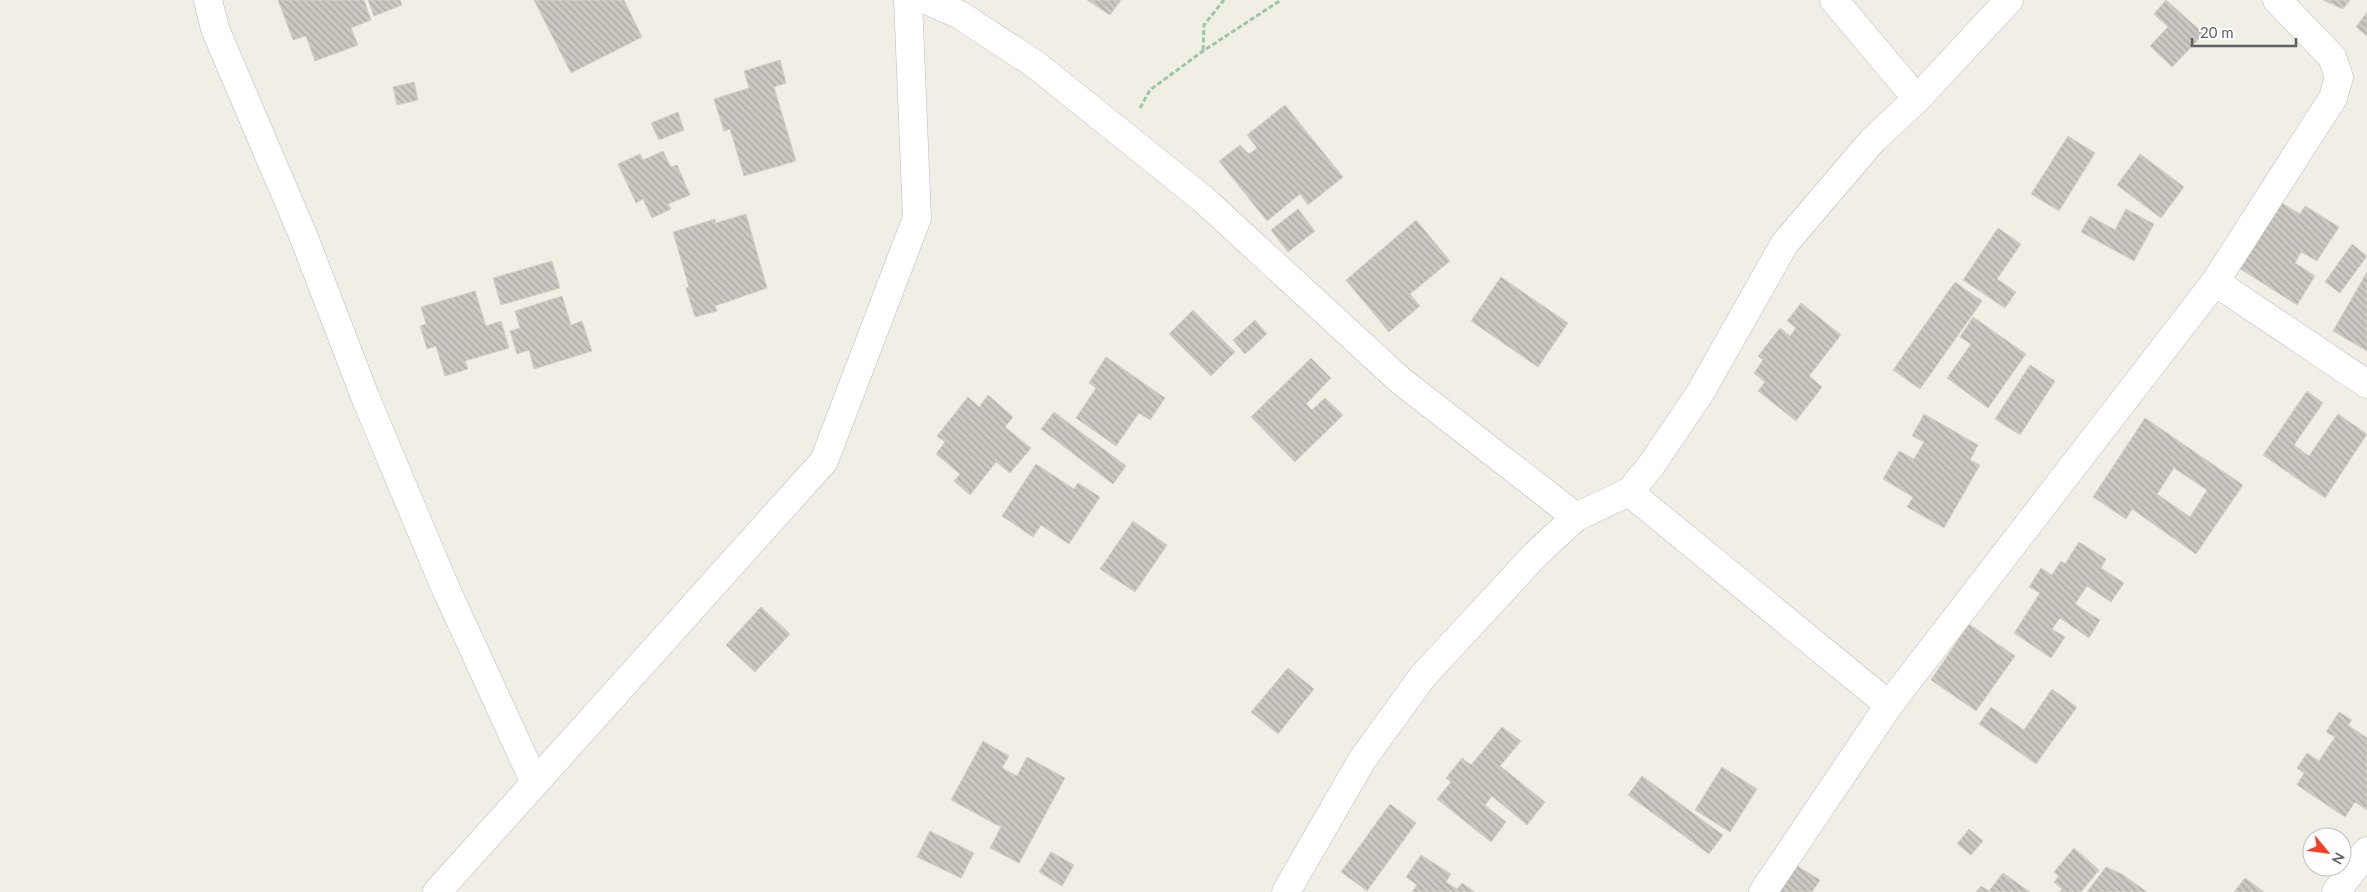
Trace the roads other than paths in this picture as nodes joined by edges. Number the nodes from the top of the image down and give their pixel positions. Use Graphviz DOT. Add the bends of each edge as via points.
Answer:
graph roads {
  1 [pos="208,0"];
  2 [pos="908,0"];
  3 [pos="926,0"];
  4 [pos="1834,0"];
  5 [pos="2009,0"];
  6 [pos="2277,0"];
  7 [pos="1917,99"];
  8 [pos="2215,282"];
  9 [pos="2367,384"];
  10 [pos="1629,492"];
  11 [pos="1576,517"];
  12 [pos="1889,705"];
  13 [pos="535,783"];
  14 [pos="2367,851"];
  15 [pos="437,892"];
  16 [pos="1286,892"];
  17 [pos="1763,892"];
  18 [pos="2336,892"];
  1 -- 13 [label="street" via="215,29 303,235 366,399 445,587"];
  2 -- 13 [label="street" via="917,218 824,461"];
  3 -- 11 [label="street" via="960,15 1036,66 1203,199 1401,381"];
  4 -- 7 [label="street"];
  5 -- 7 [label="street"];
  6 -- 8 [label="street" via="2332,57 2339,77 2333,98"];
  7 -- 10 [label="street" via="1872,141 1785,243 1700,393"];
  8 -- 9 [label="street"];
  8 -- 12 [label="street"];
  10 -- 11 [label="street"];
  10 -- 12 [label="street"];
  11 -- 16 [label="street" via="1536,554 1423,676 1362,760"];
  12 -- 17 [label="street"];
  13 -- 15 [label="street"];
  14 -- 18 [label="street"];
}
